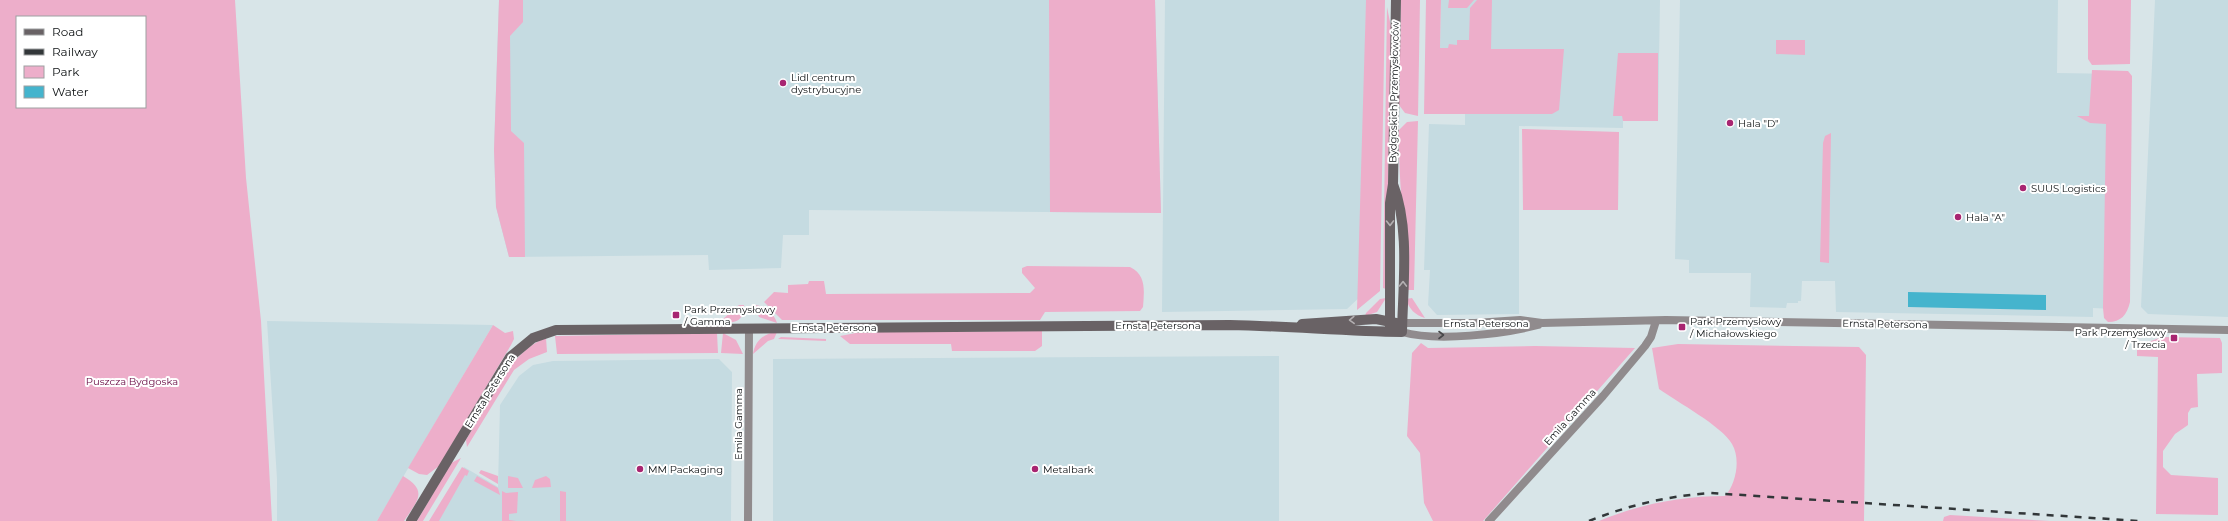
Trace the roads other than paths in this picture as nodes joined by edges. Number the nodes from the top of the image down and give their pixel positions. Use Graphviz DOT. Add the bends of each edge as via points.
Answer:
graph roads {
  1 [pos="1396,0"];
  2 [pos="1393,184"];
  3 [pos="1656,321"];
  4 [pos="1542,324"];
  5 [pos="1390,327"];
  6 [pos="1402,327"];
  7 [pos="748,328"];
  8 [pos="2228,330"];
  9 [pos="411,521"];
  10 [pos="748,521"];
  11 [pos="1489,521"];
  1 -- 2 [label="street, Bydgoskich Przemysłowców"];
  2 -- 5 [label="street, Bydgoskich Przemysłowców, one-way" via="1390,203"];
  6 -- 2 [label="street, Bydgoskich Przemysłowców, one-way" via="1403,257 1400,209"];
  3 -- 4 [label="street, Ernsta Petersona"];
  3 -- 8 [label="street, Ernsta Petersona"];
  3 -- 11 [label="street, Emila Gamma" via="1651,337 1641,351"];
  4 -- 6 [label="street, Ernsta Petersona" via="1520,320"];
  6 -- 4 [label="street, Ernsta Petersona, one-way" via="1418,335 1471,335"];
  5 -- 6 [label="street, Ernsta Petersona"];
  5 -- 7 [label="street, Ernsta Petersona" via="1331,331 1287,326"];
  7 -- 9 [label="street, Ernsta Petersona" via="564,329 549,331 533,338 516,351 504,366"];
  7 -- 10 [label="street, Emila Gamma"];
}
